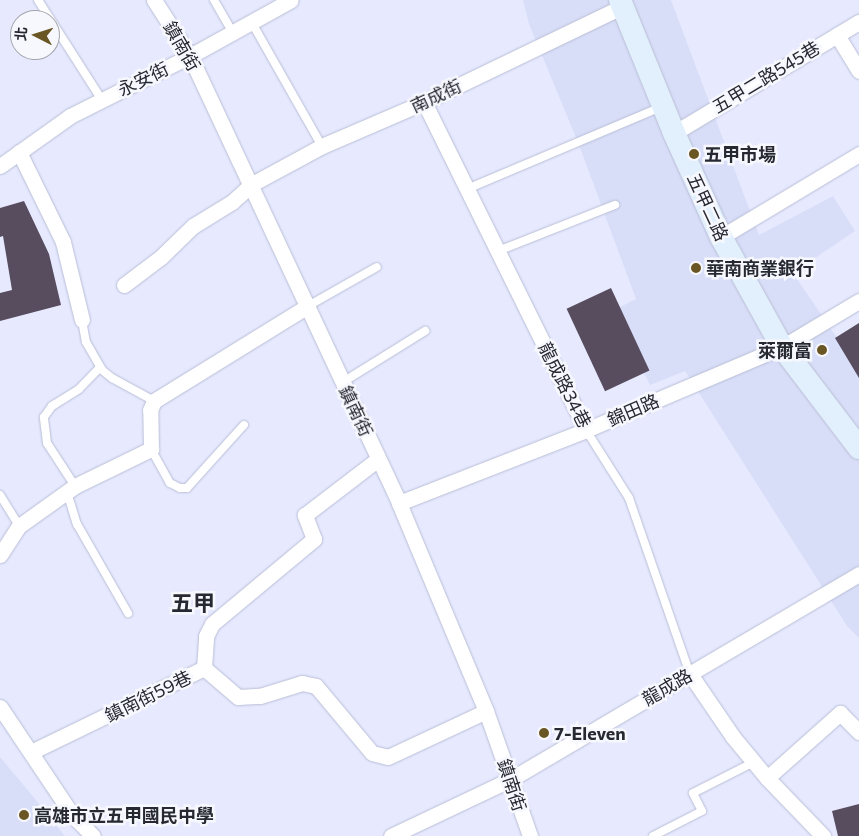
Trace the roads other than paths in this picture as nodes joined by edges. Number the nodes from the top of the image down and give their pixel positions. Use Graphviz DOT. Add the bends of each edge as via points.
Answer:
graph roads {
  1 [pos="38,0"];
  2 [pos="154,0"];
  3 [pos="214,0"];
  4 [pos="291,0"];
  5 [pos="620,3"];
  6 [pos="859,22"];
  7 [pos="252,23"];
  8 [pos="232,33"];
  9 [pos="837,35"];
  10 [pos="190,56"];
  11 [pos="859,71"];
  12 [pos="102,100"];
  13 [pos="424,102"];
  14 [pos="663,106"];
  15 [pos="674,133"];
  16 [pos="322,146"];
  17 [pos="20,152"];
  18 [pos="859,154"];
  19 [pos="0,166"];
  20 [pos="252,184"];
  21 [pos="467,189"];
  22 [pos="615,204"];
  23 [pos="721,237"];
  24 [pos="498,252"];
  25 [pos="377,267"];
  26 [pos="124,285"];
  27 [pos="859,301"];
  28 [pos="308,306"];
  29 [pos="82,320"];
  30 [pos="425,331"];
  31 [pos="782,347"];
  32 [pos="100,367"];
  33 [pos="343,382"];
  34 [pos="154,401"];
  35 [pos="244,425"];
  36 [pos="586,430"];
  37 [pos="859,448"];
  38 [pos="151,449"];
  39 [pos="378,459"];
  40 [pos="71,489"];
  41 [pos="0,495"];
  42 [pos="399,504"];
  43 [pos="18,526"];
  44 [pos="0,555"];
  45 [pos="859,574"];
  46 [pos="128,614"];
  47 [pos="204,668"];
  48 [pos="690,674"];
  49 [pos="0,707"];
  50 [pos="486,711"];
  51 [pos="859,732"];
  52 [pos="31,752"];
  53 [pos="754,762"];
  54 [pos="767,778"];
  55 [pos="511,779"];
  56 [pos="92,836"];
  57 [pos="391,836"];
  58 [pos="530,836"];
  59 [pos="654,836"];
  60 [pos="823,836"];
  1 -- 12 [label="lane"];
  2 -- 10 [label="street, 鎮南街"];
  3 -- 8 [label="lane"];
  4 -- 7 [label="street, 永安街"];
  5 -- 13 [label="street, 南成街"];
  5 -- 14 [label="main road, 五甲二路"];
  6 -- 9 [label="street, 五甲二路545巷"];
  7 -- 8 [label="street, 永安街"];
  7 -- 16 [label="lane"];
  8 -- 10 [label="street, 永安街"];
  9 -- 11 [label="street"];
  9 -- 15 [label="street, 五甲二路545巷"];
  10 -- 12 [label="street, 永安街"];
  10 -- 20 [label="street, 鎮南街"];
  12 -- 17 [label="street, 永安街" via="70,116"];
  13 -- 16 [label="street, 南成街"];
  13 -- 21 [label="street, 龍成路34巷"];
  14 -- 15 [label="main road, 五甲二路"];
  14 -- 21 [label="lane"];
  15 -- 23 [label="main road, 五甲二路"];
  16 -- 20 [label="street, 南成街"];
  17 -- 19 [label="street, 永安街"];
  17 -- 29 [label="street" via="63,242"];
  18 -- 23 [label="street"];
  20 -- 26 [label="street, 南成街" via="232,202 193,226 161,257"];
  20 -- 28 [label="street, 鎮南街"];
  21 -- 24 [label="street, 龍成路34巷"];
  22 -- 24 [label="lane"];
  23 -- 31 [label="main road, 五甲二路"];
  24 -- 36 [label="street, 龍成路34巷"];
  25 -- 28 [label="lane"];
  27 -- 31 [label="street, 錦田路"];
  28 -- 33 [label="street, 鎮南街"];
  28 -- 34 [label="street"];
  29 -- 32 [label="lane" via="86,342"];
  30 -- 33 [label="lane"];
  31 -- 36 [label="street, 錦田路"];
  31 -- 37 [label="main road, 五甲二路"];
  32 -- 34 [label="lane" via="112,378"];
  32 -- 40 [label="lane" via="79,389 52,406 44,417 47,443"];
  33 -- 39 [label="street, 鎮南街"];
  34 -- 38 [label="street" via="150,410"];
  35 -- 38 [label="lane" via="187,488 170,483"];
  36 -- 42 [label="street, 錦田路"];
  36 -- 48 [label="lane, 龍成路34巷" via="629,498"];
  38 -- 40 [label="street"];
  39 -- 42 [label="street, 鎮南街"];
  39 -- 47 [label="street" via="305,515 314,539 212,624 206,636"];
  40 -- 43 [label="street"];
  40 -- 46 [label="lane" via="77,524"];
  41 -- 43 [label="lane"];
  42 -- 50 [label="street, 鎮南街"];
  43 -- 44 [label="street"];
  45 -- 48 [label="street, 龍成路"];
  47 -- 50 [label="street, 鎮南街59巷" via="238,697 260,696 302,683 316,686 372,753 388,757"];
  47 -- 52 [label="street, 鎮南街59巷"];
  48 -- 53 [label="street"];
  48 -- 55 [label="street, 龍成路"];
  49 -- 52 [label="street"];
  50 -- 55 [label="street, 鎮南街"];
  51 -- 54 [label="street" via="840,713"];
  52 -- 56 [label="street" via="73,816"];
  53 -- 54 [label="street"];
  53 -- 59 [label="lane" via="692,793 702,811"];
  54 -- 60 [label="street"];
  55 -- 57 [label="street, 龍成路"];
  55 -- 58 [label="street, 鎮南街"];
}
